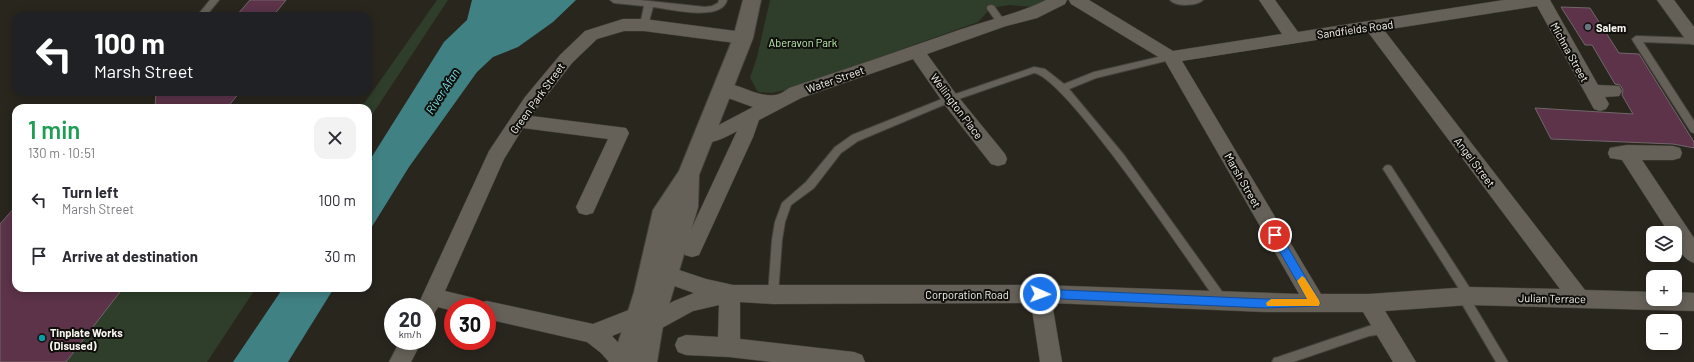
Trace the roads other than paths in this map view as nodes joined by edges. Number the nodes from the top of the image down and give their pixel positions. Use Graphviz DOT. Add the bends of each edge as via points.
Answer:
graph roads {
  1 [pos="215,0"];
  2 [pos="723,0"];
  3 [pos="752,0"];
  4 [pos="1059,0"];
  5 [pos="1077,0"];
  6 [pos="1174,0"];
  7 [pos="1199,0"];
  8 [pos="1267,0"];
  9 [pos="1540,0"];
  10 [pos="1665,0"];
  11 [pos="614,1"];
  12 [pos="648,5"];
  13 [pos="991,8"];
  14 [pos="204,12"];
  15 [pos="1001,22"];
  16 [pos="644,25"];
  17 [pos="1372,26"];
  18 [pos="743,38"];
  19 [pos="1294,38"];
  20 [pos="1694,40"];
  21 [pos="916,51"];
  22 [pos="1172,57"];
  23 [pos="1063,88"];
  24 [pos="723,90"];
  25 [pos="1613,91"];
  26 [pos="950,99"];
  27 [pos="779,102"];
  28 [pos="751,116"];
  29 [pos="518,121"];
  30 [pos="1694,129"];
  31 [pos="702,137"];
  32 [pos="1673,153"];
  33 [pos="998,159"];
  34 [pos="1388,169"];
  35 [pos="688,175"];
  36 [pos="586,207"];
  37 [pos="692,249"];
  38 [pos="1694,255"];
  39 [pos="667,275"];
  40 [pos="646,292"];
  41 [pos="730,293"];
  42 [pos="1040,294"];
  43 [pos="773,296"];
  44 [pos="1466,296"];
  45 [pos="432,298"];
  46 [pos="1578,298"];
  47 [pos="1410,299"];
  48 [pos="1222,300"];
  49 [pos="1694,302"];
  50 [pos="1315,303"];
  51 [pos="1369,303"];
  52 [pos="496,312"];
  53 [pos="645,320"];
  54 [pos="1385,329"];
  55 [pos="593,334"];
  56 [pos="686,345"];
  57 [pos="729,347"];
  58 [pos="406,350"];
  59 [pos="400,362"];
  60 [pos="623,362"];
  61 [pos="644,362"];
  62 [pos="847,362"];
  63 [pos="1051,362"];
  64 [pos="1278,362"];
  65 [pos="1405,362"];
  66 [pos="1502,362"];
  1 -- 14 [label="lane"];
  2 -- 12 [label="lane" via="722,4 714,9"];
  3 -- 18 [label="street"];
  4 -- 15 [label="street, Water Street" via="1031,14"];
  5 -- 22 [label="street"];
  6 -- 7 [label="lane"];
  8 -- 19 [label="street"];
  9 -- 17 [label="street, Sandfields Road"];
  9 -- 25 [label="street, Michna Street" via="1596,97"];
  10 -- 20 [label="street"];
  11 -- 12 [label="lane"];
  12 -- 16 [label="lane"];
  13 -- 15 [label="lane"];
  15 -- 21 [label="street, Water Street"];
  16 -- 18 [label="street, Green Park Street"];
  16 -- 29 [label="street, Green Park Street" via="622,25 591,35 566,58"];
  17 -- 19 [label="street, Sandfields Road"];
  17 -- 46 [label="street, Angel Street"];
  18 -- 24 [label="street"];
  19 -- 22 [label="street, Sandfields Road"];
  20 -- 30 [label="lane" via="1636,39"];
  21 -- 26 [label="street, Wellington Place"];
  21 -- 27 [label="street, Water Street" via="832,79"];
  22 -- 23 [label="lane" via="1094,75"];
  22 -- 50 [label="street, Marsh Street"];
  23 -- 26 [label="lane" via="1042,70 1034,70"];
  23 -- 48 [label="lane" via="1121,158"];
  24 -- 27 [label="street" via="756,101"];
  24 -- 31 [label="street"];
  26 -- 33 [label="street, Wellington Place"];
  26 -- 43 [label="lane" via="855,138 838,150 810,185 788,203 780,222 777,240"];
  27 -- 28 [label="street, Water Street"];
  28 -- 31 [label="street, Water Street" via="720,132"];
  28 -- 37 [label="street" via="744,137"];
  29 -- 36 [label="street" via="620,133"];
  29 -- 45 [label="street, Green Park Street" via="496,156"];
  31 -- 35 [label="street"];
  32 -- 38 [label="street" via="1620,152"];
  34 -- 44 [label="lane"];
  35 -- 39 [label="street" via="687,206"];
  35 -- 40 [label="street" via="664,210"];
  39 -- 40 [label="street"];
  39 -- 41 [label="street"];
  39 -- 53 [label="street"];
  40 -- 53 [label="street"];
  41 -- 43 [label="street, Corporation Road"];
  41 -- 53 [label="street, Corporation Road" via="685,305"];
  41 -- 57 [label="street"];
  42 -- 43 [label="street, Corporation Road"];
  42 -- 48 [label="street, Corporation Road"];
  42 -- 63 [label="street"];
  44 -- 46 [label="street, Julian Terrace"];
  44 -- 47 [label="street, Julian Terrace"];
  44 -- 66 [label="lane"];
  46 -- 49 [label="street, Julian Terrace"];
  47 -- 51 [label="street, Corporation Road"];
  48 -- 50 [label="street, Corporation Road"];
  50 -- 51 [label="street, Corporation Road"];
  51 -- 54 [label="street"];
  52 -- 55 [label="street"];
  53 -- 55 [label="street, Corporation Road"];
  53 -- 60 [label="street"];
  53 -- 61 [label="street"];
  54 -- 64 [label="lane" via="1369,331"];
  54 -- 65 [label="street"];
  55 -- 60 [label="street" via="609,346"];
  56 -- 57 [label="street"];
  57 -- 62 [label="street"];
  58 -- 59 [label="street"];
}
